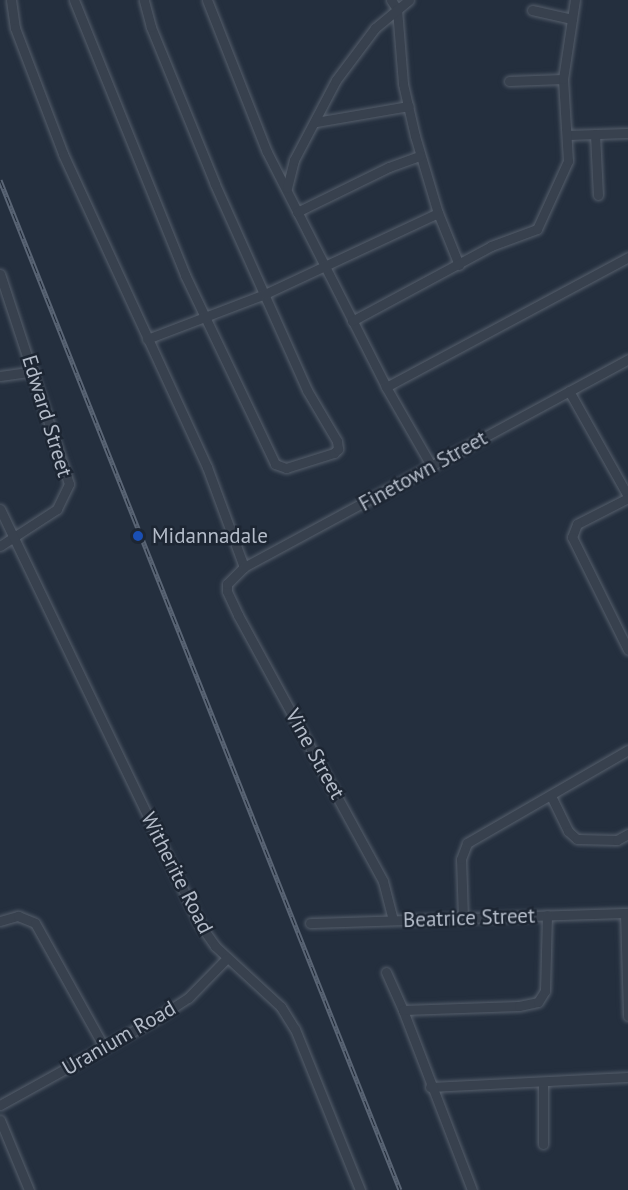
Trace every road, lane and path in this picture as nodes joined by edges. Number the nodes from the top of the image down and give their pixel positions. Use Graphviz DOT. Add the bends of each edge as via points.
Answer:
graph roads {
  1 [pos="11,0"];
  2 [pos="74,0"];
  3 [pos="144,0"];
  4 [pos="207,0"];
  5 [pos="391,0"];
  6 [pos="409,0"];
  7 [pos="575,0"];
  8 [pos="397,9"];
  9 [pos="532,10"];
  10 [pos="572,19"];
  11 [pos="563,79"];
  12 [pos="509,81"];
  13 [pos="409,106"];
  14 [pos="316,122"];
  15 [pos="628,133"];
  16 [pos="595,134"];
  17 [pos="567,135"];
  18 [pos="420,156"];
  19 [pos="287,188"];
  20 [pos="598,195"];
  21 [pos="297,212"];
  22 [pos="438,213"];
  23 [pos="628,257"];
  24 [pos="325,265"];
  25 [pos="459,265"];
  26 [pos="0,274"];
  27 [pos="265,294"];
  28 [pos="205,316"];
  29 [pos="352,321"];
  30 [pos="147,339"];
  31 [pos="628,358"];
  32 [pos="34,371"];
  33 [pos="0,376"];
  34 [pos="386,387"];
  35 [pos="570,391"];
  36 [pos="432,467"];
  37 [pos="628,497"];
  38 [pos="0,510"];
  39 [pos="17,538"];
  40 [pos="0,546"];
  41 [pos="244,567"];
  42 [pos="227,591"];
  43 [pos="628,650"];
  44 [pos="628,750"];
  45 [pos="551,796"];
  46 [pos="628,834"];
  47 [pos="627,913"];
  48 [pos="547,915"];
  49 [pos="463,918"];
  50 [pos="393,920"];
  51 [pos="0,921"];
  52 [pos="310,923"];
  53 [pos="227,958"];
  54 [pos="386,972"];
  55 [pos="403,1010"];
  56 [pos="628,1016"];
  57 [pos="104,1047"];
  58 [pos="628,1077"];
  59 [pos="543,1082"];
  60 [pos="430,1088"];
  61 [pos="0,1105"];
  62 [pos="0,1120"];
  63 [pos="543,1144"];
  64 [pos="29,1190"];
  65 [pos="360,1190"];
  66 [pos="472,1190"];
  1 -- 30 [label="street" via="15,27 63,154"];
  2 -- 28 [label="street" via="150,194"];
  3 -- 27 [label="street" via="151,27 204,158"];
  4 -- 19 [label="street" via="267,152"];
  5 -- 8 [label="street"];
  6 -- 8 [label="street"];
  7 -- 10 [label="street"];
  8 -- 13 [label="street" via="403,84"];
  8 -- 14 [label="street" via="355,51"];
  9 -- 10 [label="street"];
  10 -- 11 [label="street"];
  11 -- 12 [label="street"];
  11 -- 17 [label="street"];
  13 -- 14 [label="street"];
  13 -- 18 [label="street"];
  14 -- 19 [label="street" via="294,160"];
  15 -- 16 [label="street"];
  16 -- 17 [label="street"];
  16 -- 20 [label="street"];
  17 -- 25 [label="street" via="567,165 537,229 491,246"];
  18 -- 21 [label="street"];
  18 -- 22 [label="street"];
  19 -- 21 [label="street"];
  21 -- 24 [label="street"];
  22 -- 24 [label="street"];
  22 -- 25 [label="street"];
  23 -- 34 [label="street"];
  24 -- 27 [label="street"];
  24 -- 29 [label="street"];
  25 -- 29 [label="street"];
  26 -- 32 [label="street, Edward Street"];
  27 -- 28 [label="street"];
  27 -- 28 [label="street" via="307,390 338,441 334,453 279,467"];
  28 -- 30 [label="street"];
  29 -- 34 [label="street"];
  30 -- 41 [label="street" via="207,467"];
  31 -- 35 [label="street, Finetown Street"];
  32 -- 33 [label="street"];
  32 -- 39 [label="street, Edward Street" via="69,484 57,509"];
  34 -- 36 [label="street"];
  35 -- 36 [label="street, Finetown Street"];
  35 -- 37 [label="street"];
  36 -- 41 [label="street, Finetown Street"];
  37 -- 43 [label="street" via="577,524 572,537"];
  38 -- 39 [label="street, Witherite Road"];
  39 -- 40 [label="street, Edward Street"];
  39 -- 53 [label="street, Witherite Road" via="199,923"];
  41 -- 42 [label="street, Finetown Street" via="233,576"];
  42 -- 50 [label="street, Vine Street" via="369,853 383,881"];
  44 -- 45 [label="street"];
  45 -- 46 [label="street" via="568,831 577,839 617,840"];
  45 -- 49 [label="street" via="467,843 461,859"];
  47 -- 48 [label="street, Beatrice Street"];
  47 -- 56 [label="street"];
  48 -- 49 [label="street, Beatrice Street"];
  48 -- 55 [label="street" via="545,991 538,1002"];
  49 -- 50 [label="street, Beatrice Street"];
  50 -- 52 [label="street, Beatrice Street"];
  51 -- 57 [label="street" via="18,916 35,923"];
  53 -- 57 [label="street, Uranium Road" via="180,1003"];
  53 -- 65 [label="street, Witherite Road" via="281,1007 295,1029"];
  54 -- 55 [label="street"];
  55 -- 60 [label="street"];
  57 -- 61 [label="street, Uranium Road"];
  58 -- 59 [label="street"];
  59 -- 60 [label="street"];
  59 -- 63 [label="street"];
  60 -- 66 [label="street"];
  62 -- 64 [label="street"];
}
